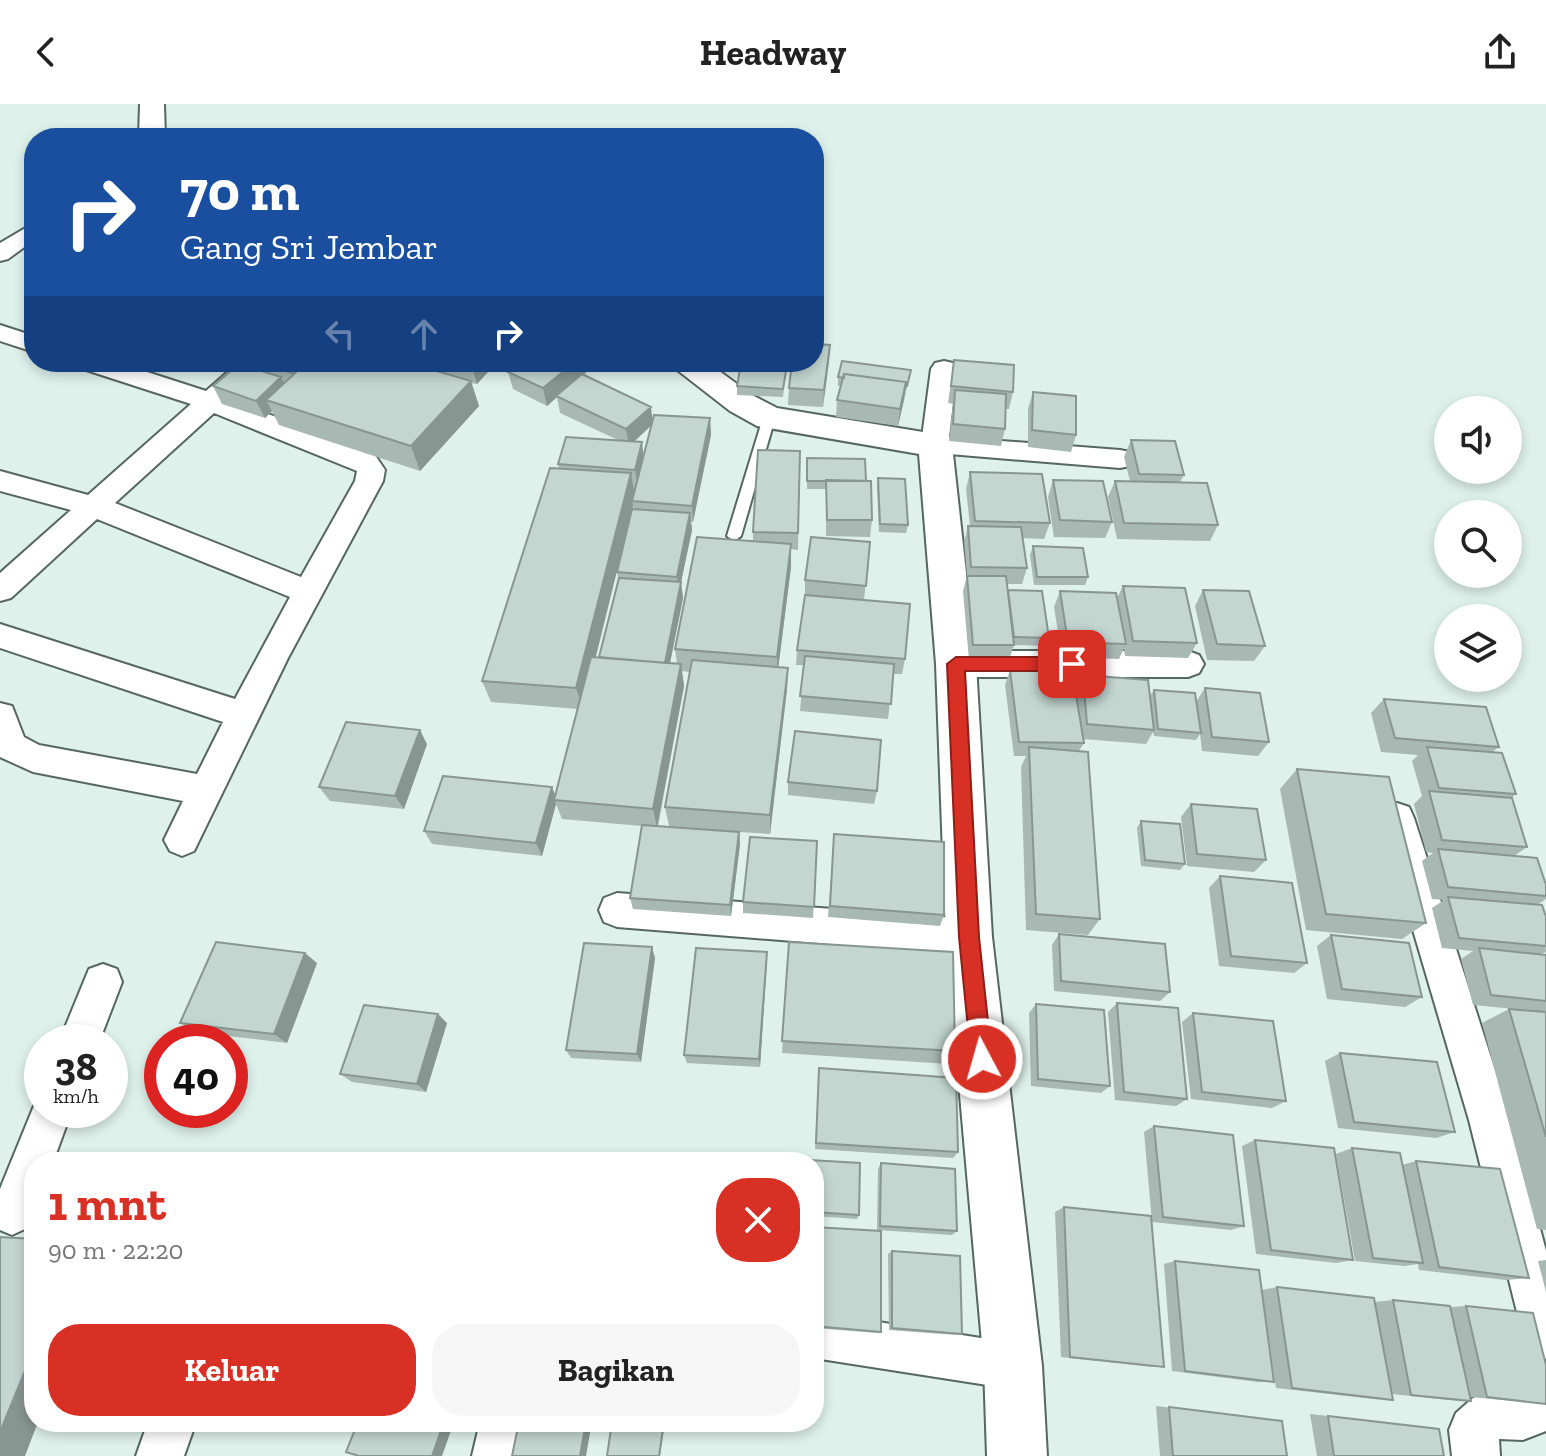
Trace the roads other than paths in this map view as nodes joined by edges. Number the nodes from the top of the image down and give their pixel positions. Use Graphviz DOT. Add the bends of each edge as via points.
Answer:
graph roads {
  1 [pos="152,104"];
  2 [pos="152,128"];
  3 [pos="24,237"];
  4 [pos="0,254"];
  5 [pos="944,369"];
  6 [pos="120,372"];
  7 [pos="243,372"];
  8 [pos="700,372"];
  9 [pos="211,402"];
  10 [pos="769,418"];
  11 [pos="935,445"];
  12 [pos="1120,459"];
  13 [pos="0,481"];
  14 [pos="96,507"];
  15 [pos="734,536"];
  16 [pos="0,590"];
  17 [pos="306,591"];
  18 [pos="0,636"];
  19 [pos="956,664"];
  20 [pos="1188,664"];
  21 [pos="242,715"];
  22 [pos="0,716"];
  23 [pos="1386,782"];
  24 [pos="206,790"];
  25 [pos="182,840"];
  26 [pos="617,910"];
  27 [pos="969,937"];
  28 [pos="103,982"];
  29 [pos="86,1024"];
  30 [pos="46,1128"];
  31 [pos="38,1152"];
  32 [pos="18,1213"];
  33 [pos="6,1256"];
  34 [pos="1546,1336"];
  35 [pos="824,1337"];
  36 [pos="1013,1366"];
  37 [pos="1546,1407"];
  38 [pos="168,1432"];
  39 [pos="502,1432"];
  40 [pos="160,1456"];
  41 [pos="496,1456"];
  42 [pos="1017,1456"];
  43 [pos="1476,1456"];
  1 -- 2 [label="street"];
  3 -- 4 [label="street"];
  5 -- 11 [label="street"];
  6 -- 9 [label="street"];
  7 -- 9 [label="street"];
  8 -- 10 [label="street"];
  9 -- 14 [label="street"];
  9 -- 17 [label="street" via="365,462 371,470"];
  10 -- 11 [label="street"];
  10 -- 15 [label="lane"];
  11 -- 12 [label="street"];
  11 -- 19 [label="street"];
  13 -- 14 [label="street"];
  14 -- 16 [label="street"];
  14 -- 17 [label="street"];
  17 -- 21 [label="street"];
  18 -- 21 [label="street"];
  19 -- 20 [label="street"];
  19 -- 27 [label="street"];
  21 -- 24 [label="street"];
  22 -- 24 [label="street" via="10,746 33,758"];
  23 -- 34 [label="street" via="1490,1120"];
  24 -- 25 [label="street"];
  26 -- 27 [label="street"];
  27 -- 36 [label="street"];
  28 -- 29 [label="street"];
  30 -- 31 [label="street"];
  32 -- 33 [label="street"];
  35 -- 36 [label="street"];
  36 -- 42 [label="street"];
  37 -- 43 [label="street" via="1523,1416 1490,1415 1473,1430"];
  38 -- 40 [label="street"];
  39 -- 41 [label="street"];
}
